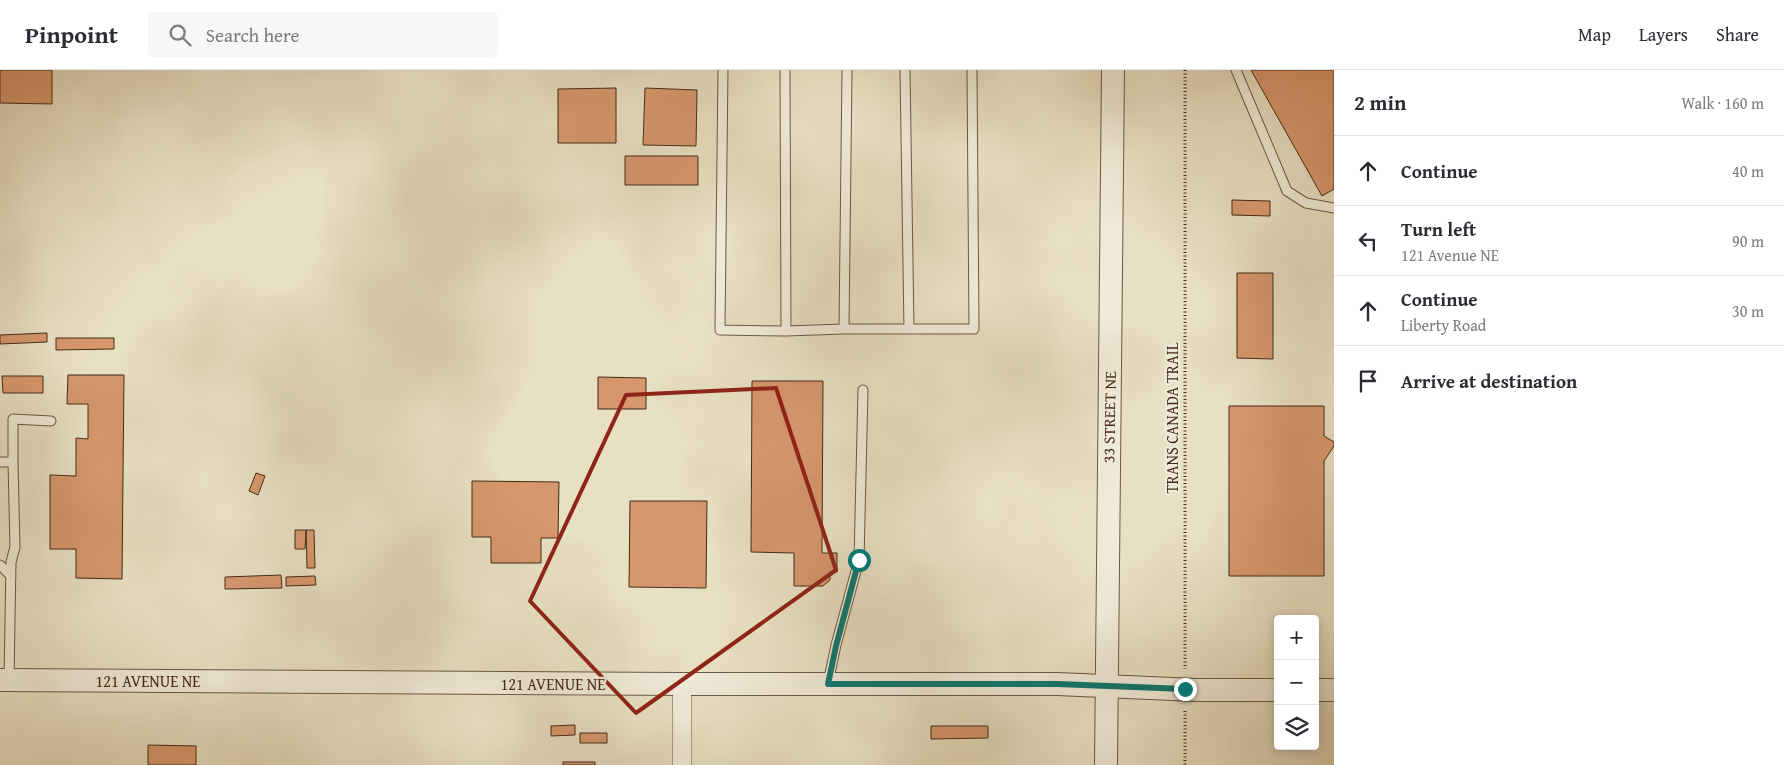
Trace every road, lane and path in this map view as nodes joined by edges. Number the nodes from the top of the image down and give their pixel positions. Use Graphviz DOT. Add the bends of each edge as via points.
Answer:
graph roads {
  1 [pos="723,70"];
  2 [pos="785,70"];
  3 [pos="847,70"];
  4 [pos="905,70"];
  5 [pos="972,70"];
  6 [pos="1112,70"];
  7 [pos="1185,70"];
  8 [pos="1236,70"];
  9 [pos="1334,208"];
  10 [pos="844,329"];
  11 [pos="909,329"];
  12 [pos="786,331"];
  13 [pos="863,390"];
  14 [pos="51,421"];
  15 [pos="0,462"];
  16 [pos="13,462"];
  17 [pos="0,565"];
  18 [pos="11,576"];
  19 [pos="4,680"];
  20 [pos="682,684"];
  21 [pos="828,684"];
  22 [pos="1107,686"];
  23 [pos="1185,689"];
  24 [pos="1274,690"];
  25 [pos="1319,690"];
  26 [pos="1334,690"];
  27 [pos="682,765"];
  28 [pos="1106,765"];
  29 [pos="1185,765"];
  1 -- 12 [label="lane" via="720,330"];
  2 -- 12 [label="lane"];
  3 -- 10 [label="lane"];
  4 -- 11 [label="lane"];
  5 -- 11 [label="lane" via="974,329"];
  6 -- 22 [label="street, 33 STREET NE"];
  7 -- 23 [label="path, TRANS CANADA TRAIL"];
  8 -- 9 [label="lane" via="1287,191 1306,203"];
  10 -- 11 [label="lane"];
  10 -- 12 [label="lane"];
  13 -- 21 [label="lane" via="859,560"];
  14 -- 16 [label="lane" via="13,419"];
  15 -- 16 [label="lane"];
  16 -- 18 [label="lane" via="15,547"];
  17 -- 18 [label="lane"];
  18 -- 19 [label="lane"];
  19 -- 20 [label="street, 121 AVENUE NE"];
  20 -- 21 [label="street, 121 AVENUE NE"];
  20 -- 27 [label="street"];
  21 -- 22 [label="street, 121 AVENUE NE"];
  22 -- 23 [label="street, 121 AVENUE NE"];
  22 -- 28 [label="street, 33 STREET NE"];
  23 -- 24 [label="street, 121 AVENUE NE"];
  23 -- 29 [label="path, TRANS CANADA TRAIL"];
  25 -- 26 [label="street"];
}
